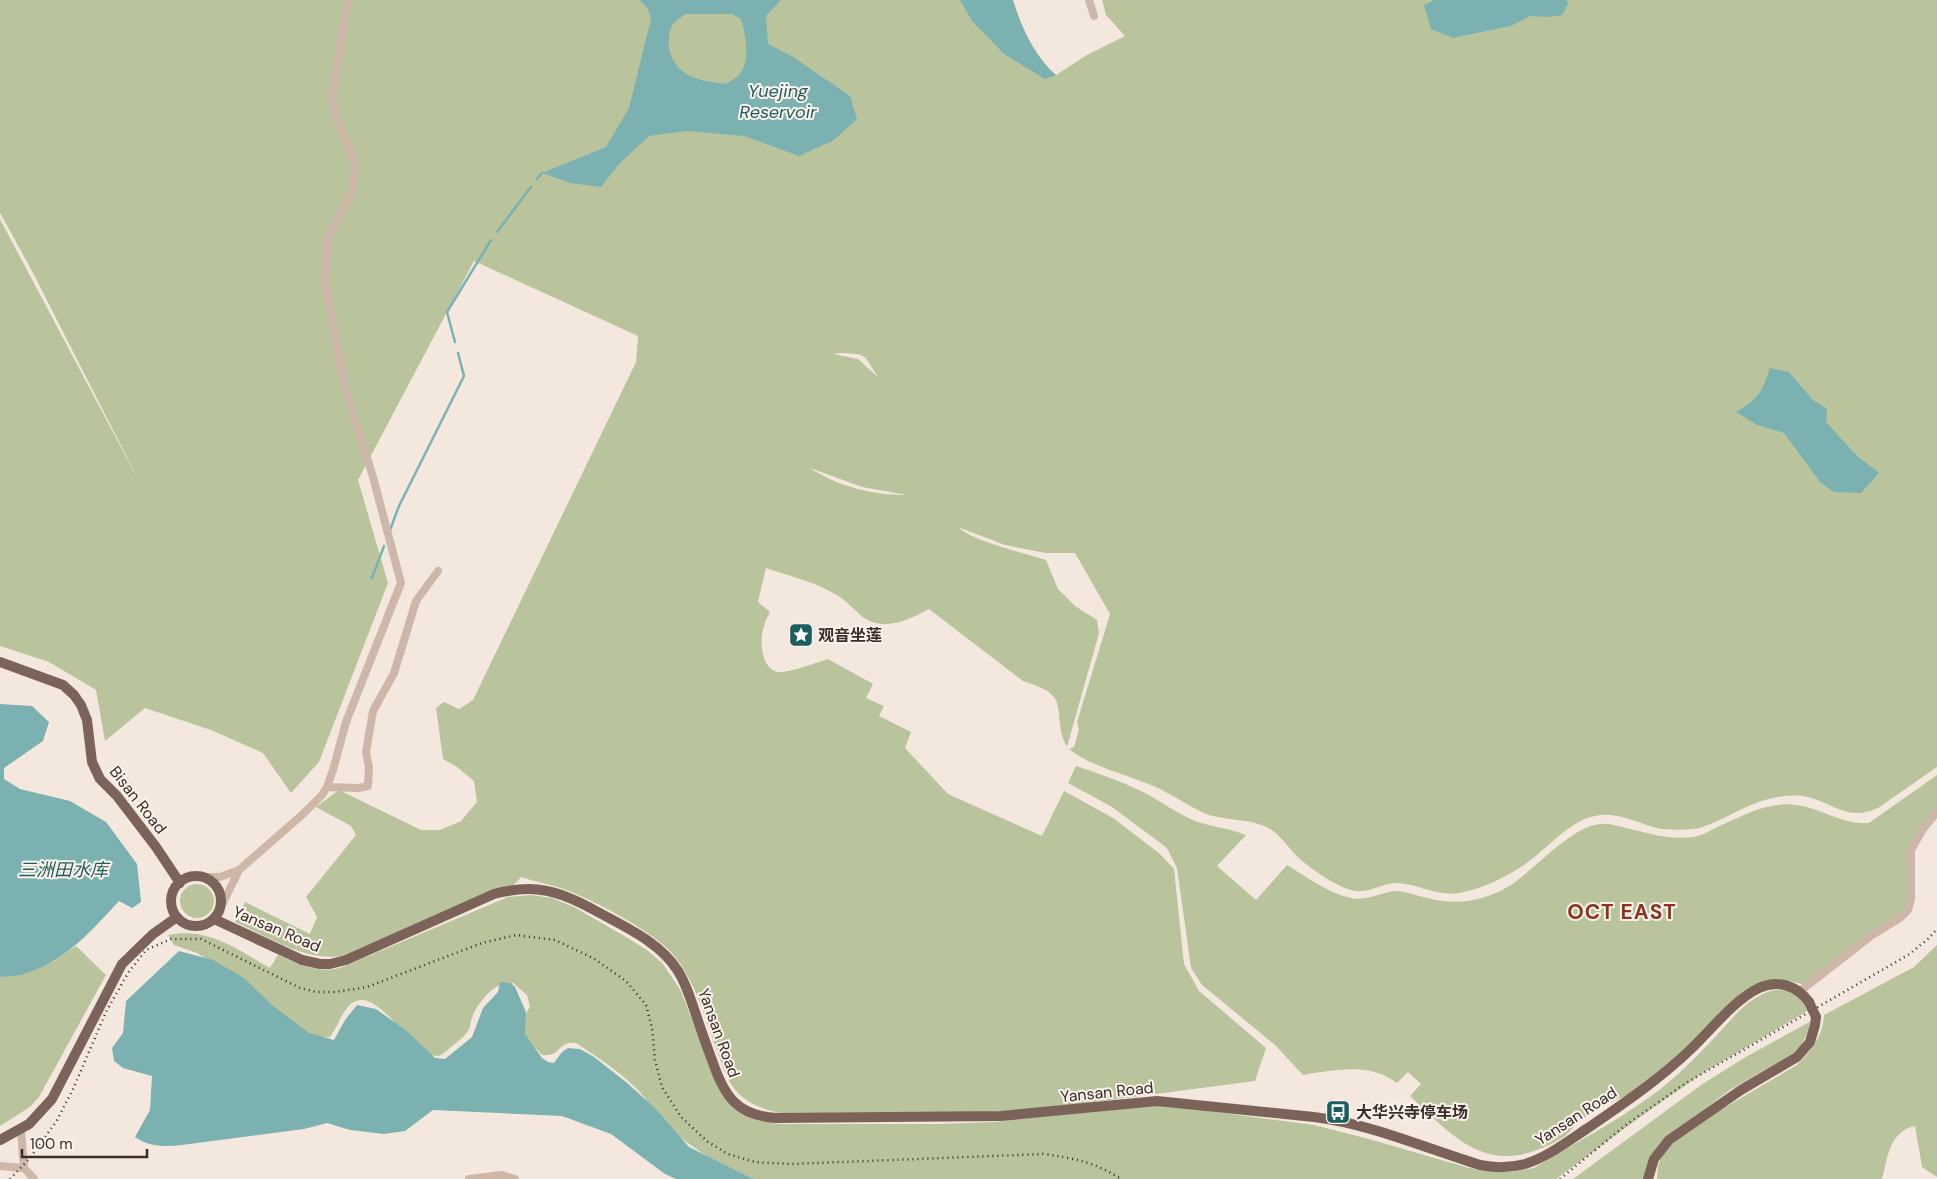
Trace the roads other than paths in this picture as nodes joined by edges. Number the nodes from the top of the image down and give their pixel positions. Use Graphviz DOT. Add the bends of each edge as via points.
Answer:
graph roads {
  1 [pos="348,0"];
  2 [pos="1089,0"];
  3 [pos="1094,16"];
  4 [pos="438,570"];
  5 [pos="0,662"];
  6 [pos="327,787"];
  7 [pos="1937,812"];
  8 [pos="239,870"];
  9 [pos="203,877"];
  10 [pos="180,883"];
  11 [pos="221,907"];
  12 [pos="177,917"];
  13 [pos="214,919"];
  14 [pos="1800,992"];
  15 [pos="21,1130"];
  16 [pos="0,1140"];
  17 [pos="0,1166"];
  18 [pos="24,1168"];
  19 [pos="34,1179"];
  20 [pos="469,1179"];
  21 [pos="515,1179"];
  22 [pos="1648,1179"];
  1 -- 6 [label="street" via="332,98 337,120 352,154 354,183 328,237 325,283 345,388 401,583 346,722"];
  2 -- 3 [label="street"];
  4 -- 6 [label="street" via="416,601 394,673 373,711 366,752 368,786"];
  5 -- 10 [label="main road, Bisan Road" via="63,685 74,694 87,720 92,762 100,779 117,796"];
  6 -- 8 [label="street" via="303,814"];
  7 -- 14 [label="street" via="1911,850 1908,910"];
  8 -- 9 [label="street" via="220,877"];
  8 -- 11 [label="street"];
  9 -- 10 [label="main road" via="191,877"];
  9 -- 11 [label="main road" via="218,888"];
  10 -- 12 [label="main road" via="172,899"];
  11 -- 13 [label="main road"];
  12 -- 13 [label="main road" via="192,926 204,925"];
  12 -- 15 [label="main road" via="122,964 52,1099"];
  13 -- 14 [label="main road, Yansan Road" via="302,960 330,964 346,960 494,894 520,888 544,889 574,899 637,934 670,961 684,983 720,1083 731,1100 756,1115 777,1118 974,1117 1157,1101 1314,1116 1378,1131 1471,1162 1497,1167 1516,1166 1546,1155 1633,1097 1758,988 1777,984"];
  14 -- 22 [label="main road, Yansan Road, bridge" via="1816,1017 1810,1042 1797,1057 1741,1090 1670,1140 1654,1159"];
  15 -- 16 [label="main road"];
  15 -- 18 [label="street"];
  17 -- 18 [label="street"];
  18 -- 19 [label="street"];
  20 -- 21 [label="street" via="502,1175"];
}
